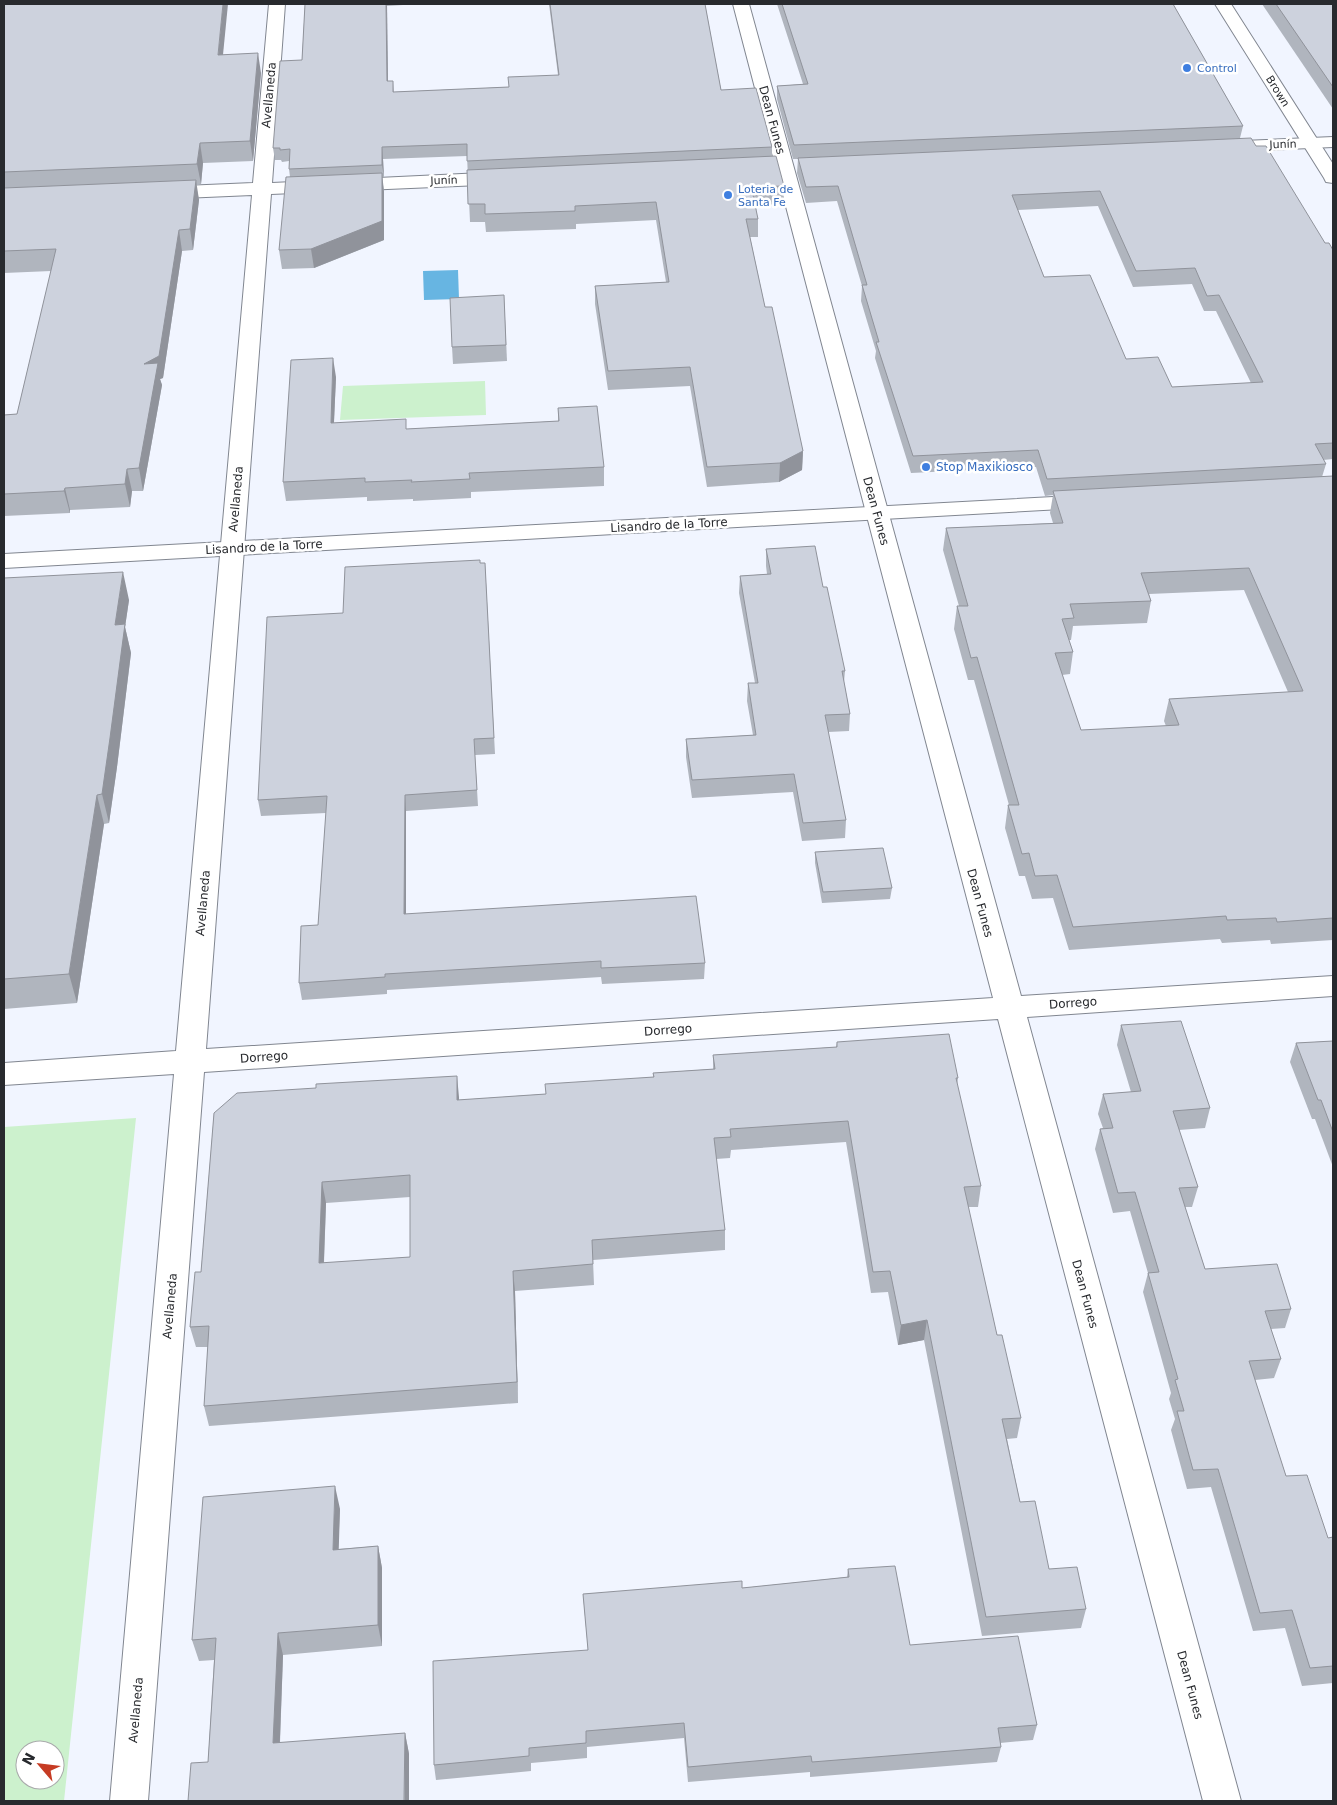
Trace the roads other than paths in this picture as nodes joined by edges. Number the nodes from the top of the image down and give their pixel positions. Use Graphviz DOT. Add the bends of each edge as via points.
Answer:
graph roads {
  1 [pos="277,4"];
  2 [pos="741,4"];
  3 [pos="1223,4"];
  4 [pos="1333,142"];
  5 [pos="1311,143"];
  6 [pos="1202,148"];
  7 [pos="518,177"];
  8 [pos="1333,178"];
  9 [pos="262,188"];
  10 [pos="143,194"];
  11 [pos="1115,501"];
  12 [pos="876,514"];
  13 [pos="232,548"];
  14 [pos="4,560"];
  15 [pos="1333,986"];
  16 [pos="1008,1007"];
  17 [pos="190,1062"];
  18 [pos="4,1074"];
  19 [pos="128,1801"];
  20 [pos="1222,1801"];
  1 -- 9 [label="street, Avellaneda"];
  2 -- 12 [label="street, Dean Funes"];
  3 -- 5 [label="street, Brown"];
  4 -- 5 [label="street, Junín"];
  5 -- 6 [label="street, Junín"];
  5 -- 8 [label="street, Brown"];
  7 -- 9 [label="street, Junín"];
  9 -- 10 [label="street, Junín"];
  9 -- 13 [label="street, Avellaneda"];
  11 -- 12 [label="street, Lisandro de la Torre"];
  12 -- 13 [label="street, Lisandro de la Torre"];
  12 -- 16 [label="street, Dean Funes"];
  13 -- 14 [label="street, Lisandro de la Torre"];
  13 -- 17 [label="street, Avellaneda"];
  15 -- 16 [label="street, Dorrego"];
  16 -- 17 [label="street, Dorrego"];
  16 -- 20 [label="street, Dean Funes"];
  17 -- 18 [label="street, Dorrego"];
  17 -- 19 [label="street, Avellaneda"];
}
